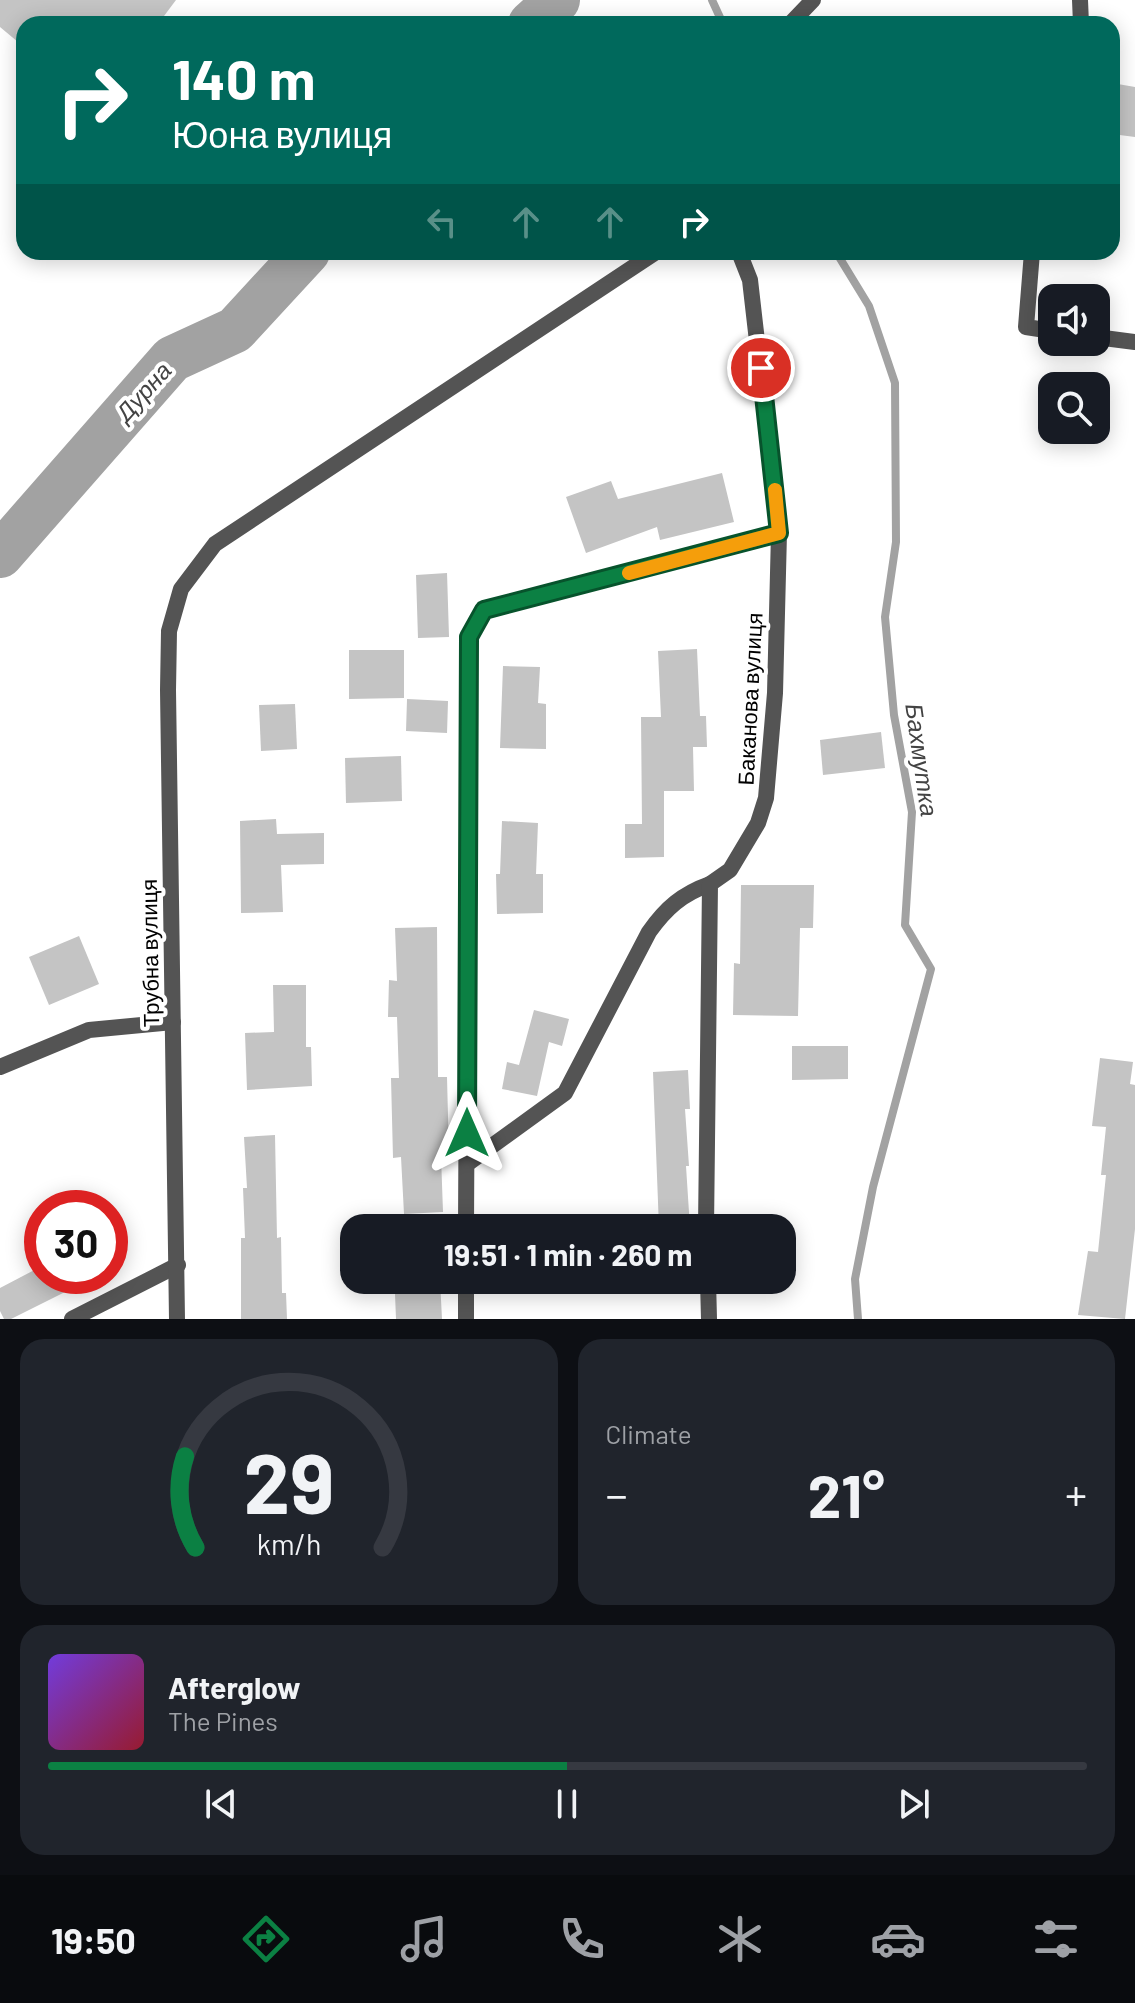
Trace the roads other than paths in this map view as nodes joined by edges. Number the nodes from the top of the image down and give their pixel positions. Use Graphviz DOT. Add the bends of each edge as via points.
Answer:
graph roads {
  1 [pos="813,0"];
  2 [pos="797,16"];
  3 [pos="644,260"];
  4 [pos="742,260"];
  5 [pos="1031,260"];
  6 [pos="1038,329"];
  7 [pos="1110,339"];
  8 [pos="1135,342"];
  9 [pos="779,533"];
  10 [pos="710,884"];
  11 [pos="173,1022"];
  12 [pos="0,1067"];
  13 [pos="467,1164"];
  14 [pos="466,1214"];
  15 [pos="706,1214"];
  16 [pos="178,1265"];
  17 [pos="466,1294"];
  18 [pos="708,1294"];
  19 [pos="72,1319"];
  20 [pos="177,1319"];
  21 [pos="466,1319"];
  22 [pos="709,1319"];
  1 -- 2 [label="street"];
  3 -- 11 [label="street, Трубна вулиця" via="215,544 181,589 169,631 168,661"];
  4 -- 9 [label="street, Баканова вулиця" via="750,280"];
  5 -- 6 [label="street" via="1026,327"];
  7 -- 8 [label="street"];
  9 -- 10 [label="street, Баканова вулиця" via="766,798 745,847 730,870"];
  9 -- 13 [label="street" via="484,610 469,637"];
  10 -- 13 [label="street, Баканова вулиця" via="688,891 666,908 649,932 565,1093"];
  10 -- 15 [label="street"];
  11 -- 12 [label="street" via="89,1030"];
  11 -- 16 [label="street, Трубна вулиця"];
  13 -- 14 [label="street"];
  16 -- 19 [label="street"];
  16 -- 20 [label="street, Трубна вулиця"];
  17 -- 21 [label="street"];
  18 -- 22 [label="street"];
}
